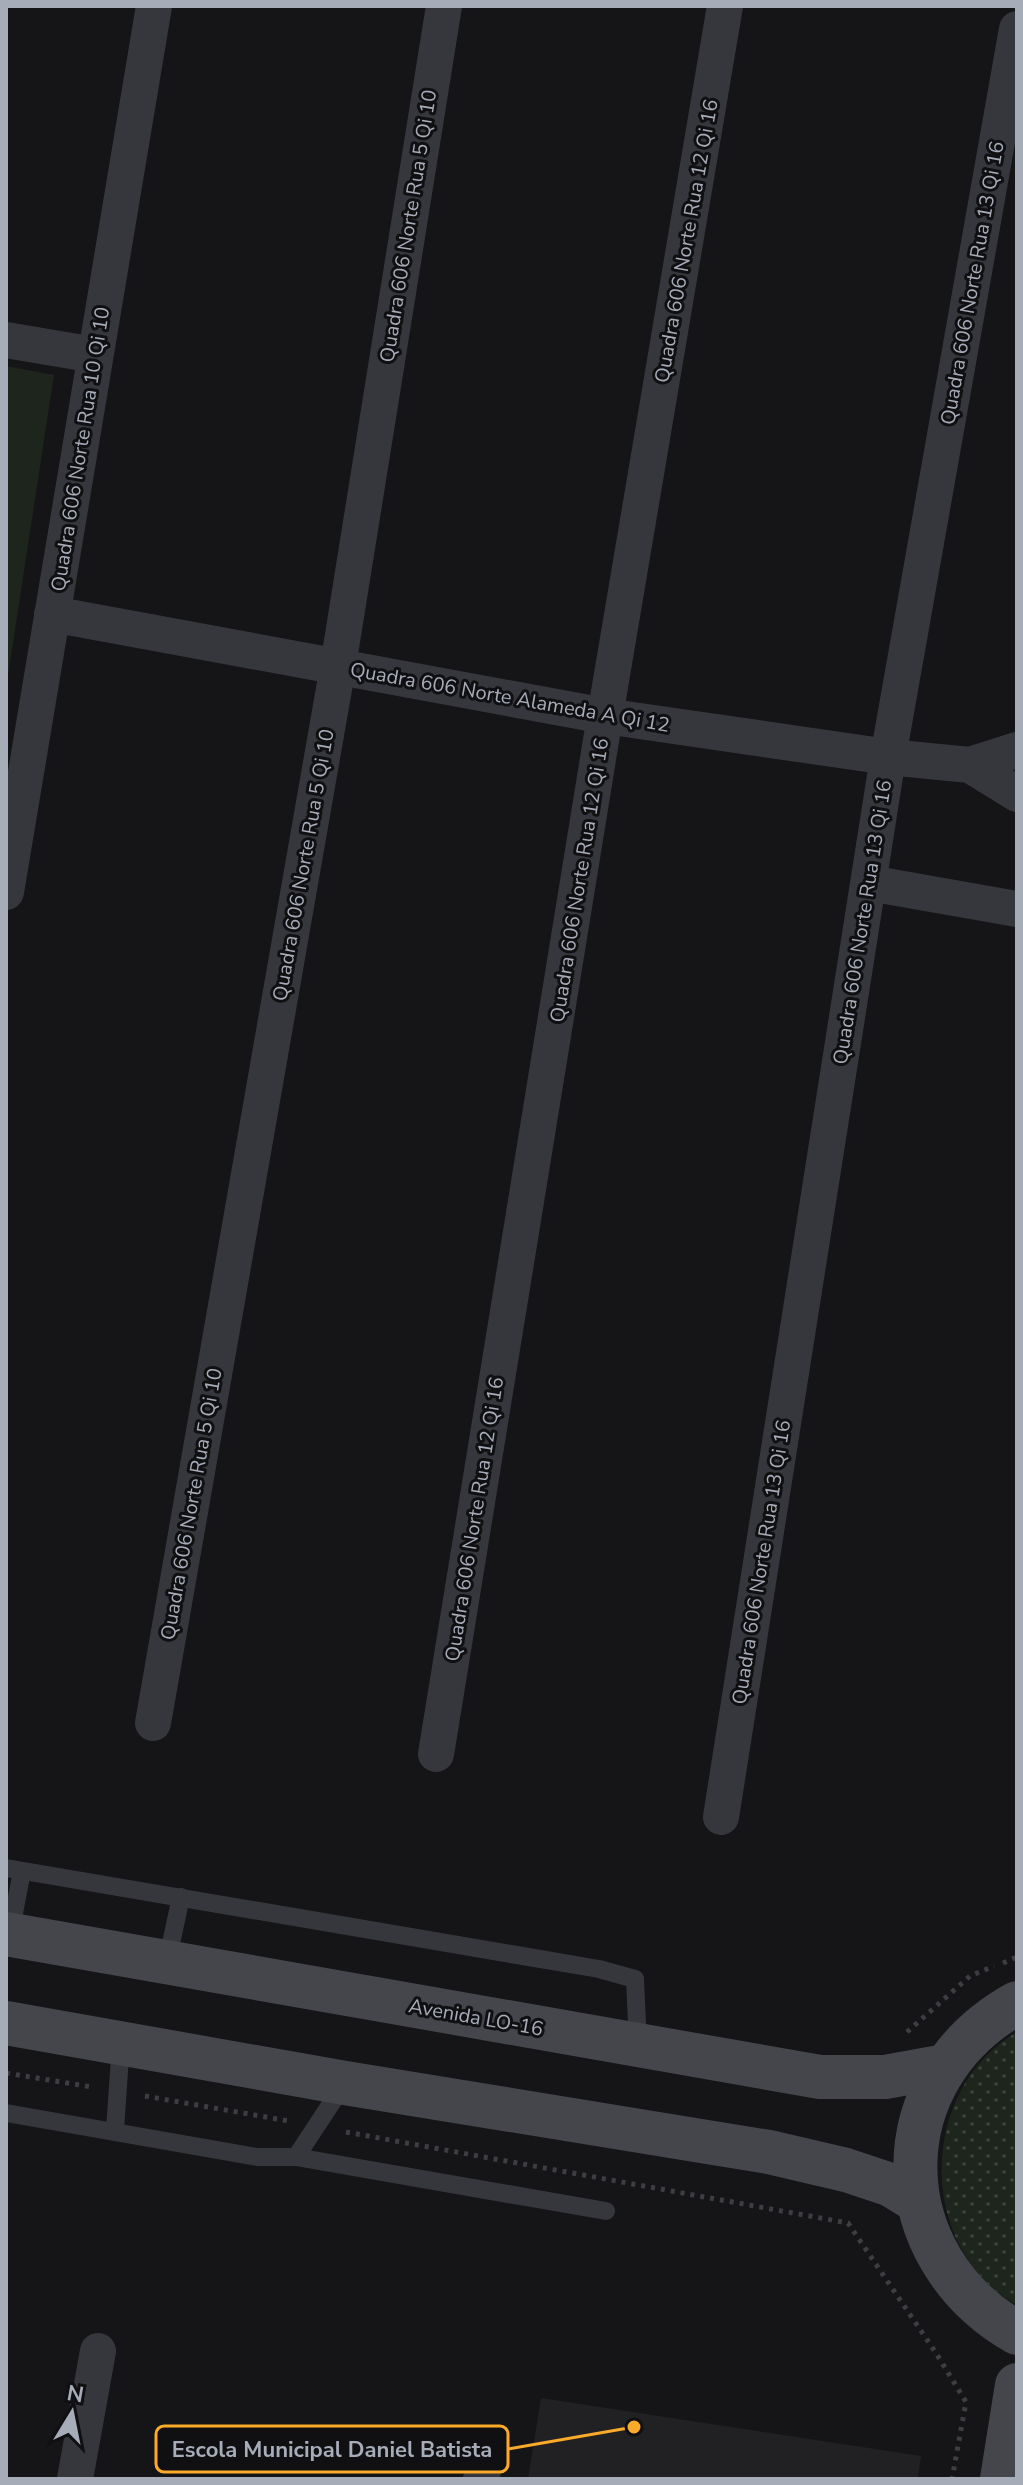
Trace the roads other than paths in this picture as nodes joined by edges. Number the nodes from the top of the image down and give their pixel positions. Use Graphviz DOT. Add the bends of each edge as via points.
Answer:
graph roads {
  1 [pos="154,6"];
  2 [pos="444,6"];
  3 [pos="725,6"];
  4 [pos="1017,29"];
  5 [pos="6,340"];
  6 [pos="95,355"];
  7 [pos="52,614"];
  8 [pos="338,666"];
  9 [pos="605,716"];
  10 [pos="1017,750"];
  11 [pos="888,757"];
  12 [pos="970,765"];
  13 [pos="1017,794"];
  14 [pos="8,873"];
  15 [pos="869,883"];
  16 [pos="1017,909"];
  17 [pos="153,1723"];
  18 [pos="436,1754"];
  19 [pos="721,1817"];
  20 [pos="14,1869"];
  21 [pos="181,1897"];
  22 [pos="8,1934"];
  23 [pos="167,1962"];
  24 [pos="1017,2003"];
  25 [pos="6,2023"];
  26 [pos="121,2042"];
  27 [pos="638,2045"];
  28 [pos="946,2066"];
  29 [pos="345,2083"];
  30 [pos="6,2113"];
  31 [pos="115,2130"];
  32 [pos="296,2157"];
  33 [pos="917,2201"];
  34 [pos="606,2211"];
  35 [pos="1017,2333"];
  36 [pos="98,2351"];
  37 [pos="1017,2385"];
  38 [pos="75,2479"];
  39 [pos="1002,2479"];
  1 -- 6 [label="street, Quadra 606 Norte Rua 10 Qi 10"];
  2 -- 8 [label="street, Quadra 606 Norte Rua 5 Qi 10"];
  3 -- 9 [label="street, Quadra 606 Norte Rua 12 Qi 16"];
  4 -- 11 [label="street, Quadra 606 Norte Rua 13 Qi 16"];
  5 -- 6 [label="street"];
  6 -- 7 [label="street, Quadra 606 Norte Rua 10 Qi 10"];
  7 -- 8 [label="street, Quadra 606 Norte Alameda A Qi 12"];
  7 -- 14 [label="street, Quadra 606 Norte Rua 10 Qi 10"];
  8 -- 9 [label="street, Quadra 606 Norte Alameda A Qi 12"];
  8 -- 17 [label="street, Quadra 606 Norte Rua 5 Qi 10"];
  9 -- 11 [label="street, Quadra 606 Norte Alameda A Qi 12"];
  9 -- 18 [label="street, Quadra 606 Norte Rua 12 Qi 16"];
  10 -- 12 [label="street"];
  11 -- 12 [label="street, Quadra 606 Norte Alameda A Qi 12"];
  11 -- 15 [label="street, Quadra 606 Norte Rua 13 Qi 16"];
  12 -- 13 [label="street"];
  15 -- 16 [label="street"];
  15 -- 19 [label="street, Quadra 606 Norte Rua 13 Qi 16"];
  20 -- 21 [label="lane"];
  20 -- 22 [label="lane"];
  21 -- 23 [label="lane"];
  21 -- 27 [label="lane" via="635,1979"];
  22 -- 23 [label="street, Avenida LO-16"];
  23 -- 27 [label="street, Avenida LO-16"];
  24 -- 28 [label="street" via="968,2038"];
  25 -- 26 [label="street"];
  26 -- 29 [label="street"];
  26 -- 31 [label="lane"];
  27 -- 28 [label="street, Avenida LO-16" via="820,2077 885,2077"];
  28 -- 33 [label="street" via="919,2131"];
  29 -- 32 [label="lane"];
  29 -- 33 [label="street" via="769,2152 846,2170 891,2185"];
  30 -- 31 [label="lane"];
  31 -- 32 [label="lane" via="257,2157"];
  32 -- 34 [label="lane"];
  33 -- 35 [label="street" via="928,2236 966,2296"];
  36 -- 38 [label="street"];
  37 -- 39 [label="street"];
}
